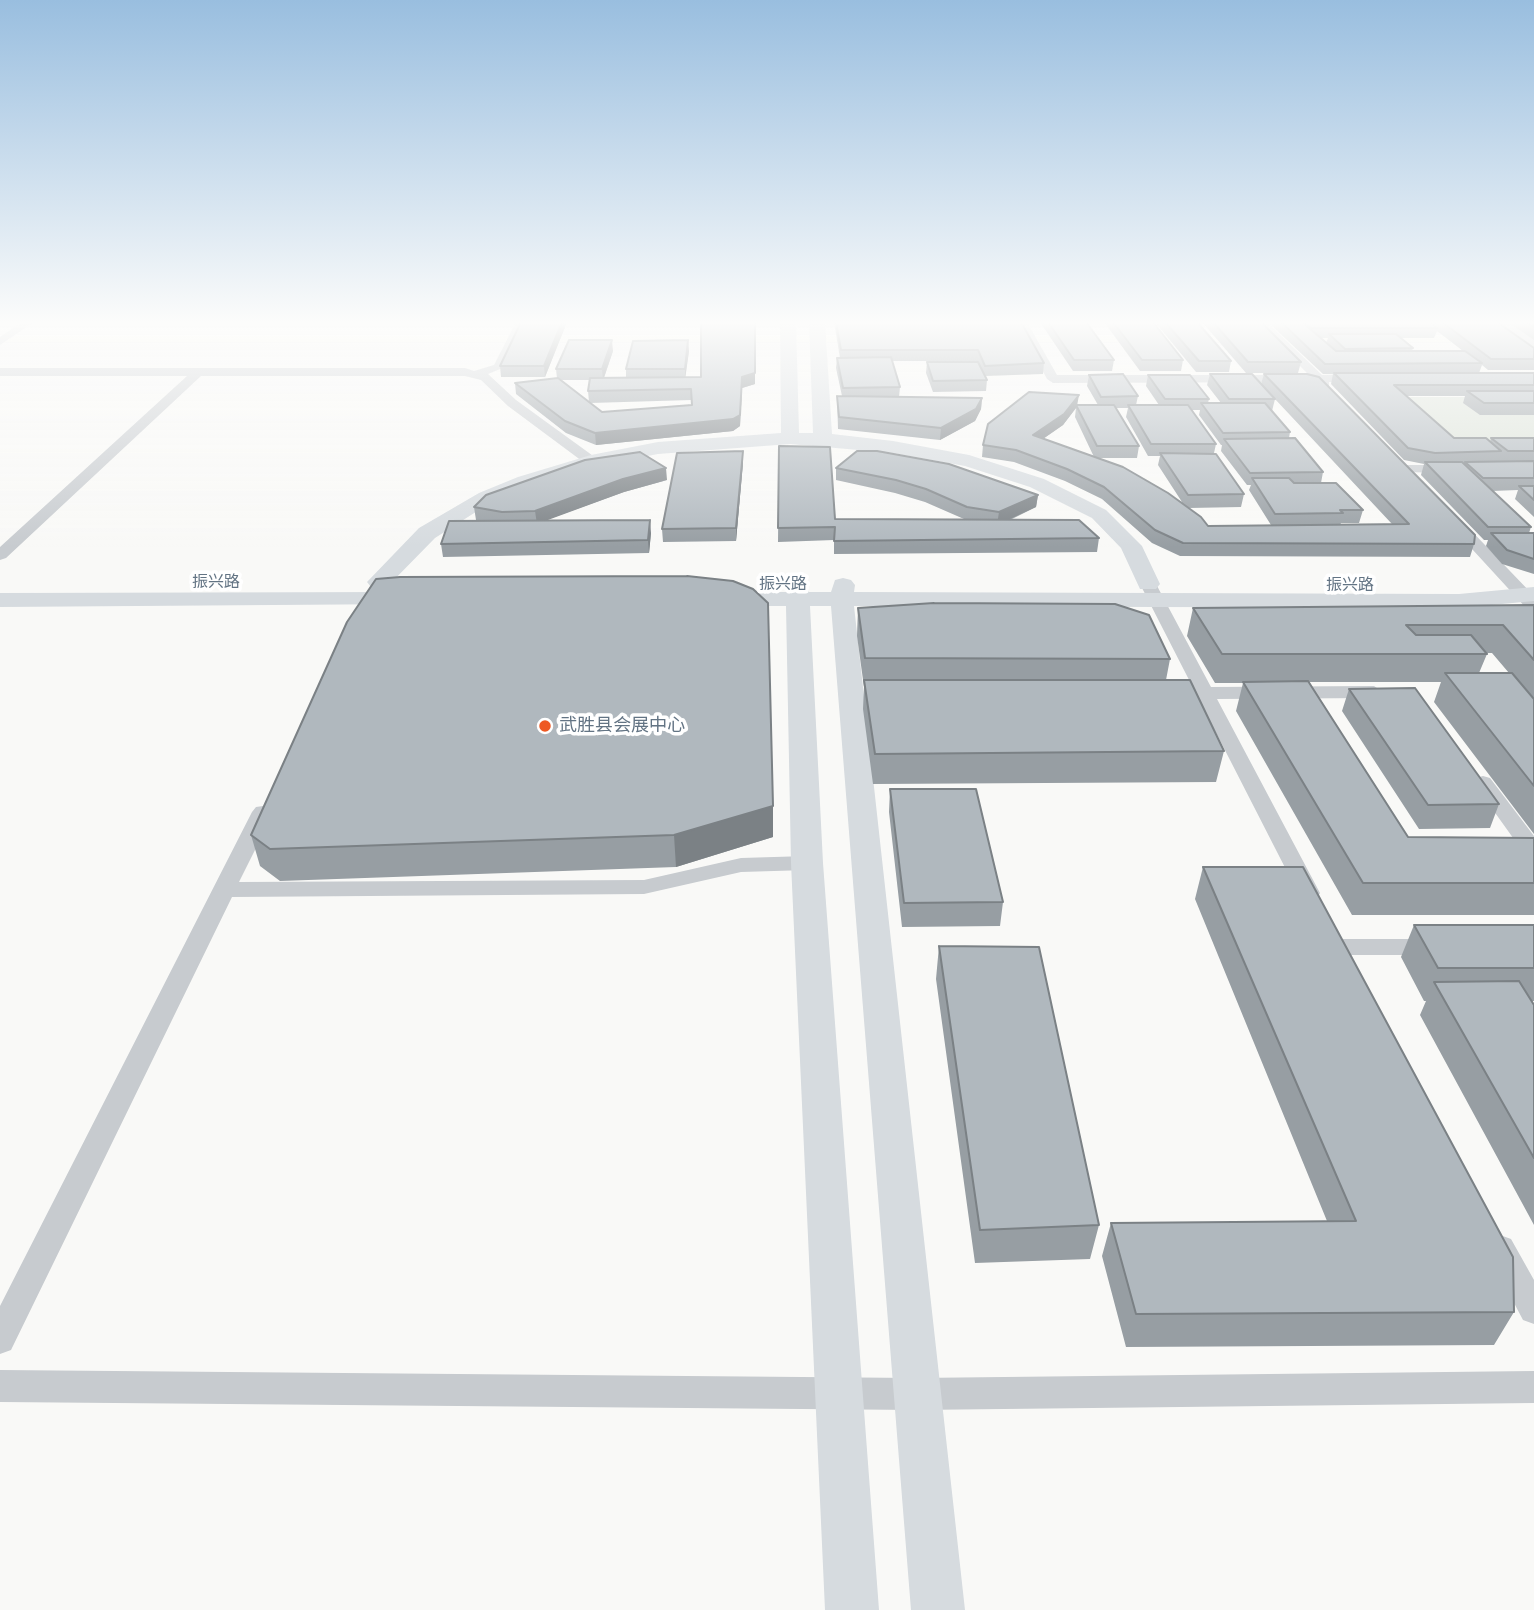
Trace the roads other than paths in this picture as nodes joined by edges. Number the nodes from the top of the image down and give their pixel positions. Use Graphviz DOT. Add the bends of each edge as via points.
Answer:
graph roads {
  1 [pos="171,397"];
  2 [pos="506,397"];
  3 [pos="789,397"];
  4 [pos="821,397"];
  5 [pos="790,438"];
  6 [pos="823,439"];
  7 [pos="591,461"];
  8 [pos="1470,469"];
  9 [pos="1424,488"];
  10 [pos="1442,508"];
  11 [pos="0,555"];
  12 [pos="0,583"];
  13 [pos="372,590"];
  14 [pos="421,590"];
  15 [pos="707,592"];
  16 [pos="798,592"];
  17 [pos="843,592"];
  18 [pos="1152,592"];
  19 [pos="1530,598"];
  20 [pos="0,600"];
  21 [pos="353,623"];
  22 [pos="1390,692"];
  23 [pos="1205,693"];
  24 [pos="1471,766"];
  25 [pos="272,793"];
  26 [pos="1534,851"];
  27 [pos="807,863"];
  28 [pos="226,890"];
  29 [pos="1337,947"];
  30 [pos="1455,947"];
  31 [pos="1350,971"];
  32 [pos="1488,1226"];
  33 [pos="1534,1310"];
  34 [pos="0,1339"];
  35 [pos="0,1386"];
  36 [pos="1534,1387"];
  37 [pos="840,1393"];
  38 [pos="916,1394"];
  39 [pos="852,1610"];
  40 [pos="938,1610"];
  1 -- 11 [label="street"];
  2 -- 7 [label="street"];
  3 -- 5 [label="main road"];
  4 -- 6 [label="main road"];
  5 -- 6 [label="main road"];
  5 -- 7 [label="main road" via="658,448"];
  6 -- 18 [label="main road" via="969,461 1037,483 1099,514 1131,547"];
  7 -- 13 [label="main road" via="486,497 427,533"];
  8 -- 9 [label="street" via="1402,465"];
  10 -- 19 [label="street"];
  12 -- 13 [label="main road, 振兴路"];
  13 -- 14 [label="main road, 振兴路"];
  13 -- 20 [label="main road, 振兴路"];
  13 -- 21 [label="street"];
  15 -- 16 [label="main road, 振兴路"];
  16 -- 17 [label="main road, 振兴路"];
  16 -- 27 [label="main road"];
  17 -- 18 [label="main road, 振兴路"];
  17 -- 38 [label="main road"];
  18 -- 19 [label="main road, 振兴路" via="1459,601"];
  18 -- 23 [label="street"];
  22 -- 23 [label="street"];
  23 -- 29 [label="street"];
  24 -- 26 [label="street"];
  25 -- 28 [label="street"];
  27 -- 28 [label="street" via="741,865 644,887"];
  27 -- 37 [label="main road"];
  28 -- 34 [label="street"];
  29 -- 30 [label="street"];
  29 -- 31 [label="street"];
  32 -- 33 [label="street"];
  35 -- 37 [label="street"];
  36 -- 38 [label="street"];
  37 -- 38 [label="street"];
  37 -- 39 [label="main road"];
  38 -- 40 [label="main road"];
}
